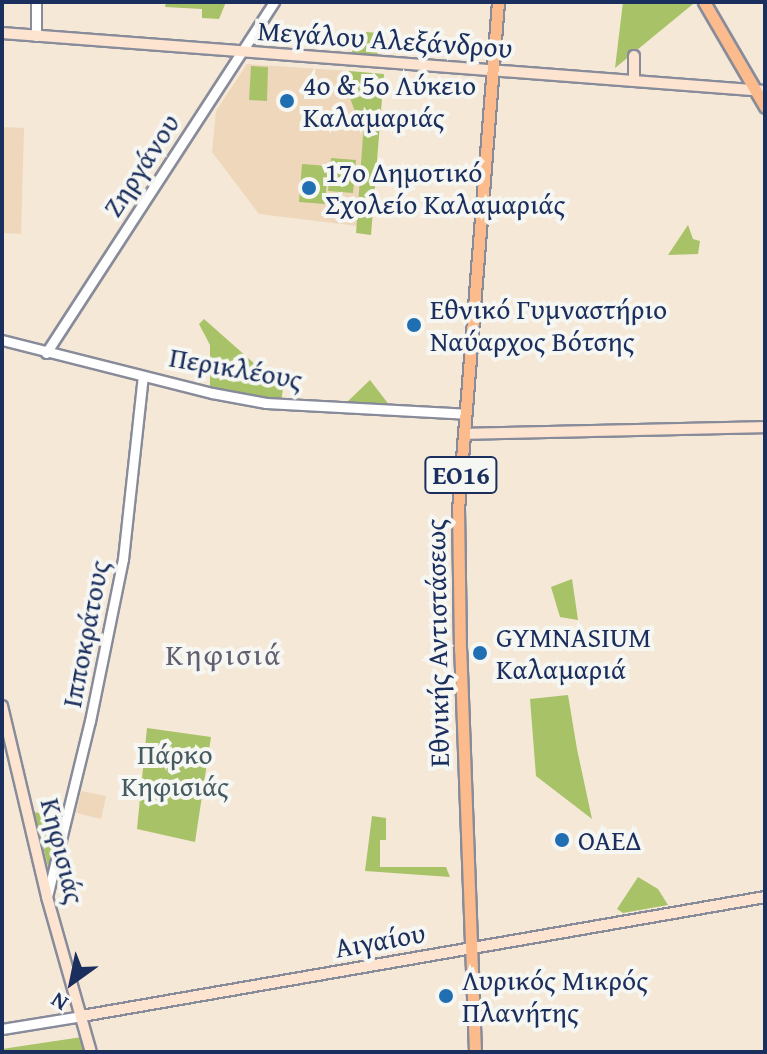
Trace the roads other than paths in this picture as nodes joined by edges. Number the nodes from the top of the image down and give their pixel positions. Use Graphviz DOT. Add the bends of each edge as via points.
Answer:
graph roads {
  1 [pos="36,2"];
  2 [pos="274,2"];
  3 [pos="498,2"];
  4 [pos="704,2"];
  5 [pos="2,33"];
  6 [pos="36,36"];
  7 [pos="240,52"];
  8 [pos="634,56"];
  9 [pos="492,71"];
  10 [pos="634,81"];
  11 [pos="760,90"];
  12 [pos="765,107"];
  13 [pos="2,340"];
  14 [pos="46,353"];
  15 [pos="143,376"];
  16 [pos="466,414"];
  17 [pos="765,427"];
  18 [pos="464,434"];
  19 [pos="2,706"];
  20 [pos="47,897"];
  21 [pos="765,897"];
  22 [pos="469,949"];
  23 [pos="82,1016"];
  24 [pos="2,1029"];
  25 [pos="91,1052"];
  26 [pos="475,1052"];
  1 -- 6 [label="street"];
  2 -- 7 [label="street, Ζηργάνου"];
  3 -- 9 [label="main road, Εθνικής Αντιστάσεως / ΕΟ16"];
  4 -- 11 [label="main road"];
  5 -- 6 [label="main road, Μεγάλου Αλεξάνδρου"];
  6 -- 7 [label="main road, Μεγάλου Αλεξάνδρου"];
  7 -- 9 [label="main road, Μεγάλου Αλεξάνδρου"];
  7 -- 14 [label="street, Ζηργάνου"];
  8 -- 10 [label="main road"];
  9 -- 10 [label="main road, Μεγάλου Αλεξάνδρου"];
  9 -- 16 [label="main road, Εθνικής Αντιστάσεως / ΕΟ16"];
  10 -- 11 [label="main road, Μεγάλου Αλεξάνδρου"];
  11 -- 12 [label="main road"];
  13 -- 14 [label="street, Περικλέους"];
  14 -- 15 [label="street, Περικλέους"];
  15 -- 16 [label="street, Περικλέους" via="266,403"];
  15 -- 20 [label="street, Ιπποκράτους" via="121,571"];
  16 -- 18 [label="main road, Εθνικής Αντιστάσεως / ΕΟ16"];
  17 -- 18 [label="main road"];
  18 -- 22 [label="main road, Εθνικής Αντιστάσεως / ΕΟ16" via="458,594"];
  19 -- 20 [label="main road, Κηφισιάς"];
  20 -- 23 [label="main road, Κηφισιάς"];
  21 -- 22 [label="main road, Αιγαίου"];
  22 -- 23 [label="main road, Αιγαίου"];
  22 -- 26 [label="main road, ΕΟ16"];
  23 -- 24 [label="street, Αιγαίου"];
  23 -- 25 [label="main road, Κηφισιάς"];
}
